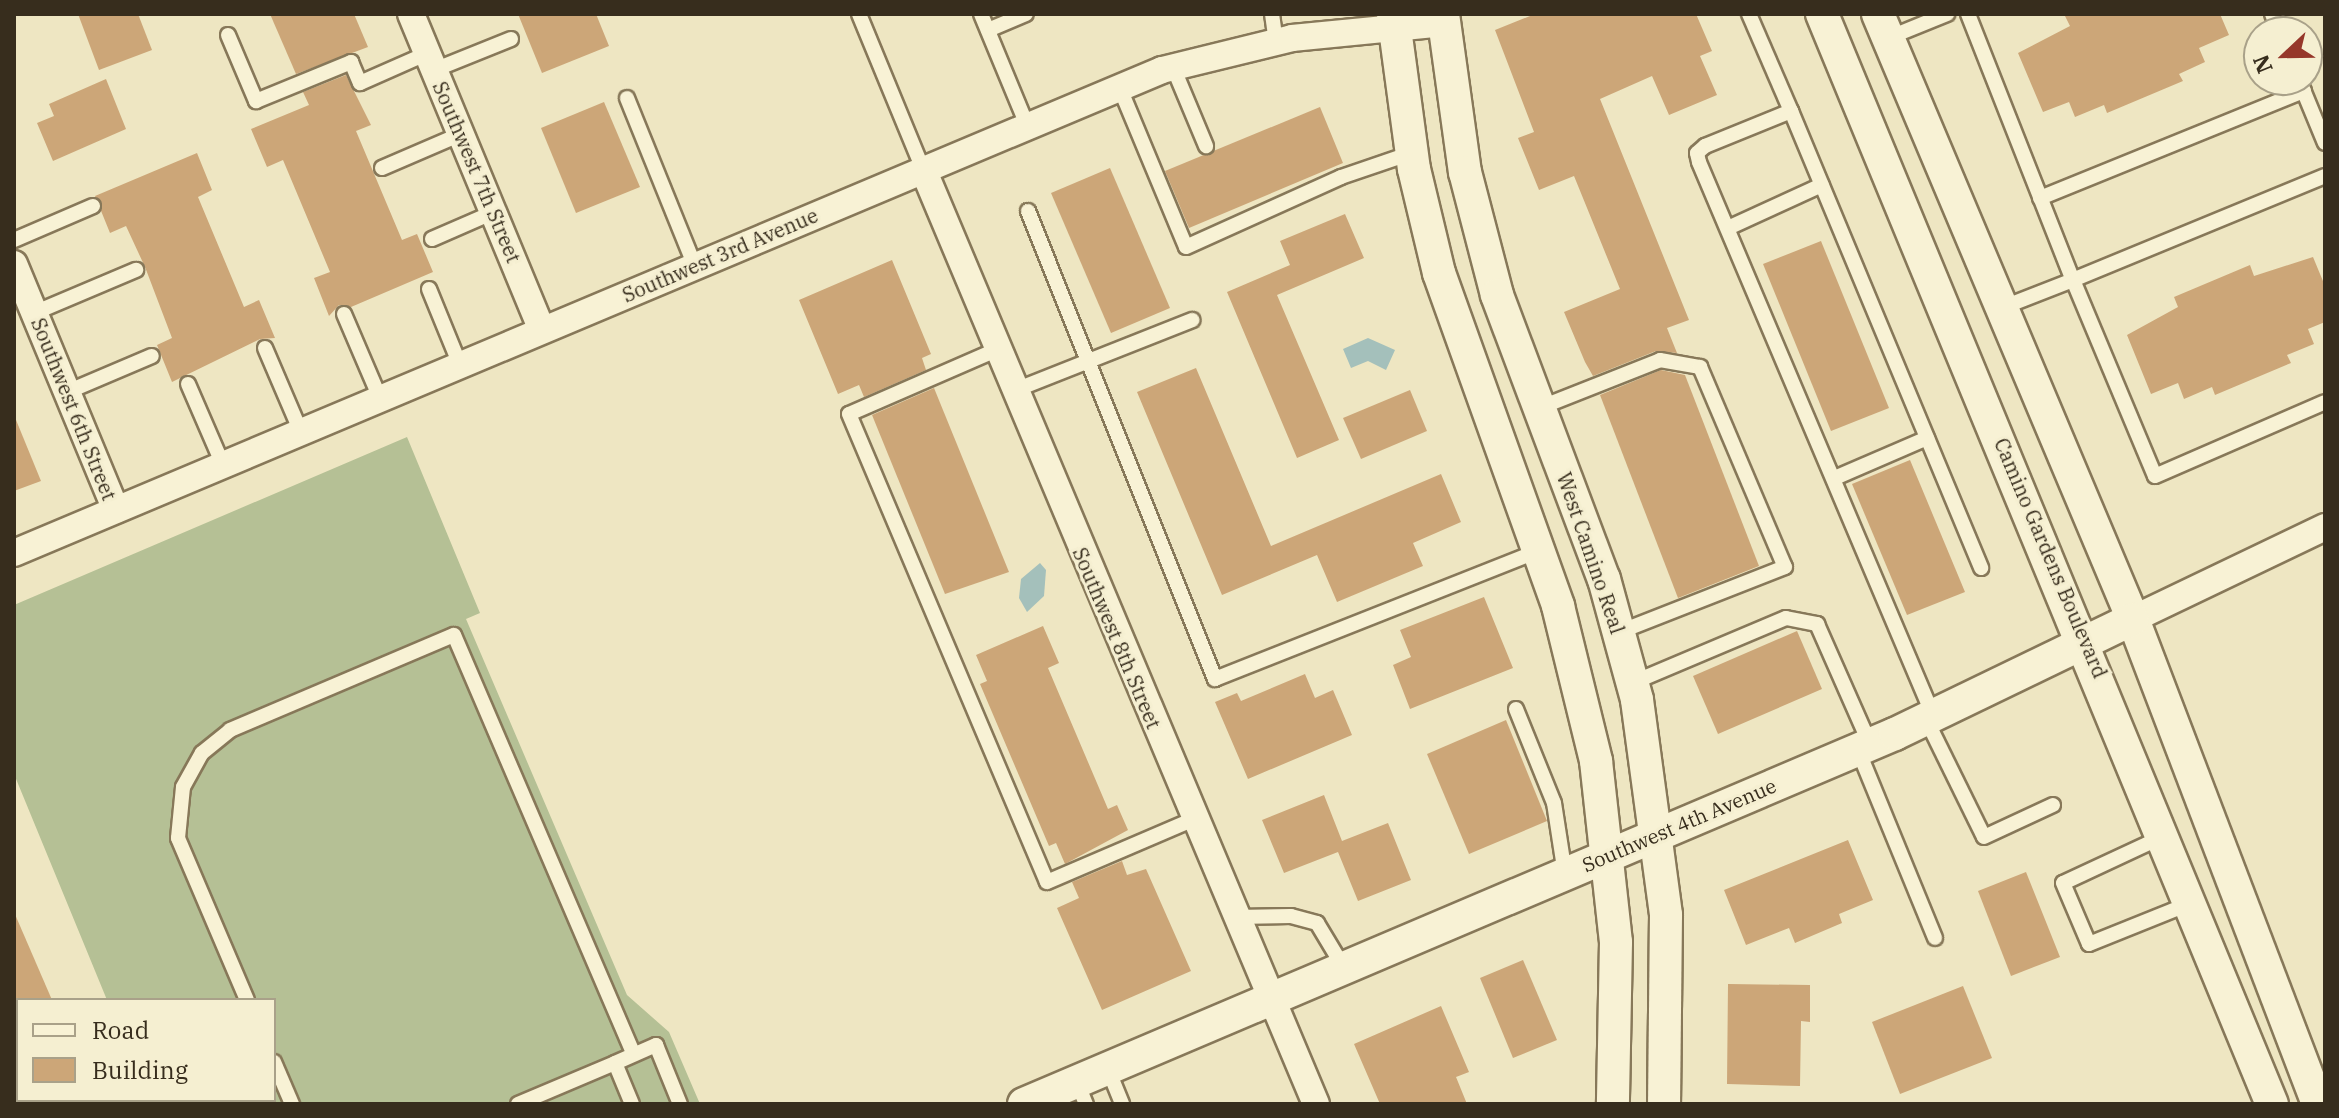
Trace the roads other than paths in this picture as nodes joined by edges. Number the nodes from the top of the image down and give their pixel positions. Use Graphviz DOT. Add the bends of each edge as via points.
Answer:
graph roads {
  1 [pos="411,14"];
  2 [pos="859,14"];
  3 [pos="981,14"];
  4 [pos="1026,14"];
  5 [pos="1272,14"];
  6 [pos="1749,14"];
  7 [pos="1822,14"];
  8 [pos="1947,14"];
  9 [pos="1968,14"];
  10 [pos="1444,18"];
  11 [pos="1393,21"];
  12 [pos="1883,26"];
  13 [pos="988,30"];
  14 [pos="228,35"];
  15 [pos="511,39"];
  16 [pos="1276,41"];
  17 [pos="431,62"];
  18 [pos="1173,67"];
  19 [pos="1119,86"];
  20 [pos="2276,96"];
  21 [pos="2306,96"];
  22 [pos="627,98"];
  23 [pos="1791,111"];
  24 [pos="1027,125"];
  25 [pos="461,134"];
  26 [pos="2325,143"];
  27 [pos="1206,146"];
  28 [pos="1411,153"];
  29 [pos="382,168"];
  30 [pos="923,169"];
  31 [pos="2325,176"];
  32 [pos="1822,185"];
  33 [pos="2040,198"];
  34 [pos="93,206"];
  35 [pos="1028,211"];
  36 [pos="494,212"];
  37 [pos="1728,228"];
  38 [pos="432,239"];
  39 [pos="14,240"];
  40 [pos="14,264"];
  41 [pos="695,266"];
  42 [pos="136,270"];
  43 [pos="2073,280"];
  44 [pos="429,289"];
  45 [pos="2001,308"];
  46 [pos="34,313"];
  47 [pos="344,314"];
  48 [pos="1192,320"];
  49 [pos="542,330"];
  50 [pos="265,348"];
  51 [pos="996,350"];
  52 [pos="152,356"];
  53 [pos="1088,361"];
  54 [pos="460,365"];
  55 [pos="188,384"];
  56 [pos="1013,391"];
  57 [pos="67,392"];
  58 [pos="380,398"];
  59 [pos="2325,402"];
  60 [pos="1538,408"];
  61 [pos="301,432"];
  62 [pos="1927,438"];
  63 [pos="223,465"];
  64 [pos="1837,477"];
  65 [pos="116,510"];
  66 [pos="2325,527"];
  67 [pos="1539,551"];
  68 [pos="14,553"];
  69 [pos="1981,568"];
  70 [pos="2133,619"];
  71 [pos="1618,632"];
  72 [pos="2085,639"];
  73 [pos="1632,683"];
  74 [pos="1516,709"];
  75 [pos="1929,717"];
  76 [pos="1864,747"];
  77 [pos="2053,805"];
  78 [pos="1194,819"];
  79 [pos="1658,834"];
  80 [pos="2164,836"];
  81 [pos="2222,853"];
  82 [pos="1609,855"];
  83 [pos="2178,870"];
  84 [pos="1565,874"];
  85 [pos="2191,903"];
  86 [pos="1236,917"];
  87 [pos="1935,938"];
  88 [pos="1345,970"];
  89 [pos="246,998"];
  90 [pos="1272,1003"];
  91 [pos="634,1054"];
  92 [pos="615,1063"];
  93 [pos="276,1067"];
  94 [pos="1108,1069"];
  95 [pos="1081,1093"];
  96 [pos="2314,1093"];
  97 [pos="2271,1101"];
  98 [pos="292,1104"];
  99 [pos="518,1104"];
  100 [pos="632,1104"];
  101 [pos="680,1104"];
  102 [pos="1024,1104"];
  103 [pos="1122,1104"];
  104 [pos="1316,1104"];
  105 [pos="1613,1104"];
  106 [pos="1664,1104"];
  1 -- 17 [label="street, Southwest 7th Street"];
  2 -- 30 [label="lane"];
  3 -- 13 [label="lane"];
  4 -- 13 [label="lane"];
  5 -- 16 [label="lane"];
  6 -- 23 [label="lane"];
  7 -- 72 [label="street, Camino Gardens Boulevard"];
  8 -- 12 [label="lane"];
  9 -- 33 [label="lane"];
  10 -- 11 [label="street, Southwest 3rd Avenue"];
  10 -- 60 [label="street, West Camino Real" via="1482,243"];
  11 -- 16 [label="street, Southwest 3rd Avenue"];
  11 -- 28 [label="street"];
  12 -- 45 [label="street"];
  13 -- 24 [label="lane"];
  14 -- 17 [label="lane" via="256,101 351,62 360,83"];
  15 -- 17 [label="lane"];
  16 -- 18 [label="street, Southwest 3rd Avenue"];
  17 -- 25 [label="street, Southwest 7th Street"];
  18 -- 19 [label="street, Southwest 3rd Avenue"];
  18 -- 27 [label="lane"];
  19 -- 24 [label="street, Southwest 3rd Avenue"];
  19 -- 28 [label="lane" via="1186,247 1341,177"];
  20 -- 33 [label="lane"];
  21 -- 26 [label="lane"];
  22 -- 41 [label="lane"];
  23 -- 32 [label="lane"];
  23 -- 37 [label="lane" via="1697,153"];
  24 -- 30 [label="street, Southwest 3rd Avenue"];
  25 -- 29 [label="lane"];
  25 -- 36 [label="street, Southwest 7th Street"];
  28 -- 67 [label="street" via="1453,324"];
  30 -- 41 [label="street, Southwest 3rd Avenue"];
  30 -- 51 [label="street, Southwest 8th Street"];
  31 -- 43 [label="lane"];
  32 -- 37 [label="lane"];
  32 -- 62 [label="lane"];
  33 -- 43 [label="lane"];
  34 -- 39 [label="lane"];
  35 -- 53 [label="lane"];
  36 -- 38 [label="lane"];
  36 -- 49 [label="street, Southwest 7th Street"];
  37 -- 64 [label="lane"];
  40 -- 46 [label="street, Southwest 6th Street"];
  41 -- 49 [label="street, Southwest 3rd Avenue"];
  42 -- 46 [label="lane"];
  43 -- 45 [label="lane"];
  43 -- 59 [label="lane" via="2155,476"];
  44 -- 54 [label="lane"];
  45 -- 70 [label="street"];
  46 -- 57 [label="street, Southwest 6th Street"];
  47 -- 58 [label="lane"];
  48 -- 53 [label="lane"];
  49 -- 54 [label="street, Southwest 3rd Avenue"];
  50 -- 61 [label="lane"];
  51 -- 56 [label="street, Southwest 8th Street"];
  51 -- 78 [label="lane" via="849,414 1047,882"];
  52 -- 57 [label="lane"];
  53 -- 56 [label="lane"];
  53 -- 67 [label="lane" via="1215,679"];
  54 -- 58 [label="street, Southwest 3rd Avenue"];
  55 -- 63 [label="lane"];
  56 -- 78 [label="street, Southwest 8th Street"];
  57 -- 65 [label="street, Southwest 6th Street"];
  58 -- 61 [label="street, Southwest 3rd Avenue"];
  60 -- 71 [label="street, West Camino Real"];
  60 -- 71 [label="lane" via="1660,360 1700,367 1785,567"];
  61 -- 63 [label="street, Southwest 3rd Avenue"];
  62 -- 64 [label="lane"];
  62 -- 69 [label="lane"];
  63 -- 65 [label="street, Southwest 3rd Avenue"];
  64 -- 75 [label="lane"];
  65 -- 68 [label="street, Southwest 3rd Avenue"];
  66 -- 70 [label="street, Southwest 4th Avenue"];
  67 -- 82 [label="street" via="1580,686"];
  70 -- 72 [label="street, Southwest 4th Avenue"];
  70 -- 81 [label="street"];
  71 -- 73 [label="street, West Camino Real"];
  72 -- 75 [label="street, Southwest 4th Avenue"];
  72 -- 80 [label="street, Camino Gardens Boulevard"];
  73 -- 76 [label="lane" via="1786,618 1817,624"];
  73 -- 79 [label="street, West Camino Real"];
  74 -- 84 [label="lane" via="1554,803"];
  75 -- 76 [label="street, Southwest 4th Avenue"];
  75 -- 77 [label="lane" via="1984,837"];
  76 -- 79 [label="street, Southwest 4th Avenue"];
  76 -- 87 [label="lane"];
  78 -- 86 [label="street, Southwest 8th Street"];
  79 -- 82 [label="street, Southwest 4th Avenue"];
  79 -- 106 [label="street, West Camino Real" via="1668,979"];
  80 -- 83 [label="street, Camino Gardens Boulevard"];
  80 -- 85 [label="lane" via="2063,883 2089,944"];
  81 -- 83 [label="street"];
  81 -- 96 [label="street"];
  82 -- 84 [label="street, Southwest 4th Avenue"];
  82 -- 105 [label="street" via="1616,942"];
  83 -- 85 [label="street, Camino Gardens Boulevard"];
  84 -- 88 [label="street, Southwest 4th Avenue"];
  85 -- 97 [label="street, Camino Gardens Boulevard"];
  86 -- 88 [label="lane" via="1291,916 1317,923"];
  86 -- 90 [label="street, Southwest 8th Street"];
  88 -- 90 [label="street, Southwest 4th Avenue"];
  89 -- 91 [label="lane" via="178,838 183,787 202,753 230,730 454,635"];
  90 -- 94 [label="street, Southwest 4th Avenue"];
  90 -- 104 [label="street, Southwest 8th Street"];
  91 -- 92 [label="lane"];
  91 -- 101 [label="lane" via="656,1045"];
  92 -- 99 [label="lane"];
  92 -- 100 [label="lane"];
  93 -- 98 [label="lane"];
  94 -- 95 [label="street, Southwest 4th Avenue"];
  94 -- 103 [label="lane"];
  95 -- 102 [label="street, Southwest 4th Avenue"];
  96 -- 97 [label="street"];
}
